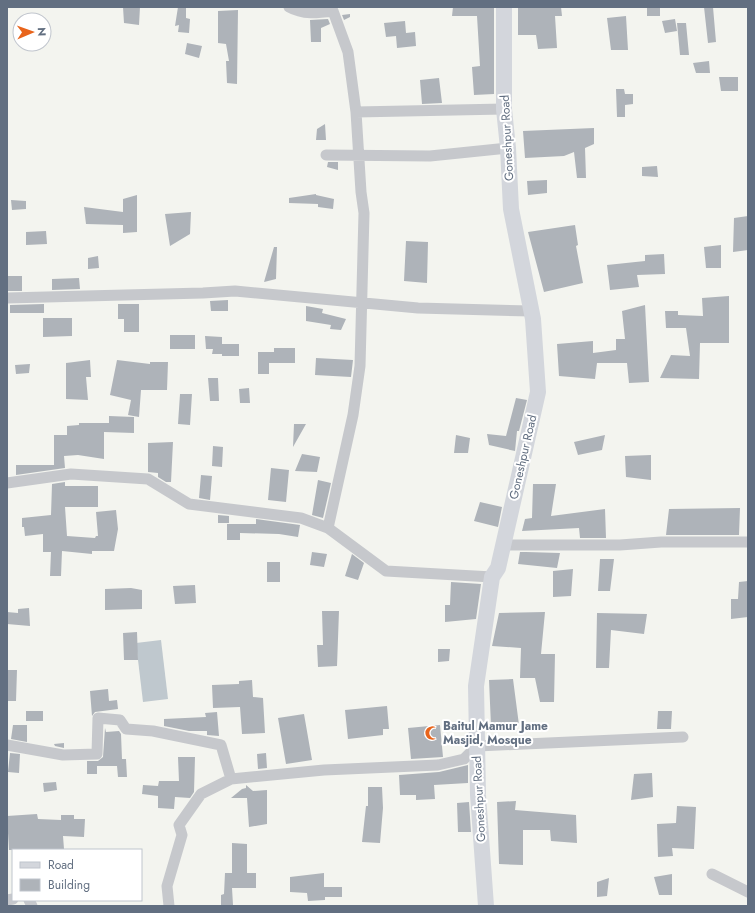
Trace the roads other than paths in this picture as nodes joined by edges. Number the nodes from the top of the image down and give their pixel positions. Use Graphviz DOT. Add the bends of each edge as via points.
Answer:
graph roads {
  1 [pos="289,7"];
  2 [pos="504,7"];
  3 [pos="504,110"];
  4 [pos="356,112"];
  5 [pos="508,148"];
  6 [pos="326,155"];
  7 [pos="358,155"];
  8 [pos="7,298"];
  9 [pos="361,304"];
  10 [pos="531,311"];
  11 [pos="7,483"];
  12 [pos="328,528"];
  13 [pos="748,542"];
  14 [pos="503,545"];
  15 [pos="492,577"];
  16 [pos="683,737"];
  17 [pos="7,746"];
  18 [pos="476,746"];
  19 [pos="231,779"];
  20 [pos="712,874"];
  21 [pos="748,892"];
  22 [pos="169,906"];
  23 [pos="486,906"];
  1 -- 4 [label="street" via="297,11 314,13 334,11 348,52"];
  2 -- 3 [label="street, Goneshpur Road"];
  3 -- 4 [label="street"];
  3 -- 5 [label="street, Goneshpur Road"];
  4 -- 7 [label="street"];
  5 -- 7 [label="street" via="430,156"];
  5 -- 10 [label="street, Goneshpur Road" via="511,209"];
  6 -- 7 [label="street"];
  7 -- 9 [label="street" via="364,213"];
  8 -- 9 [label="street" via="235,291"];
  9 -- 10 [label="street"];
  9 -- 12 [label="street" via="360,366 353,415"];
  10 -- 14 [label="street, Goneshpur Road" via="538,392"];
  11 -- 12 [label="street" via="71,474 148,479 189,504 301,518"];
  12 -- 15 [label="street" via="386,571"];
  13 -- 14 [label="street"];
  14 -- 15 [label="street, Goneshpur Road" via="498,568"];
  15 -- 18 [label="street, Goneshpur Road" via="476,686"];
  16 -- 18 [label="street"];
  17 -- 19 [label="street" via="63,755 97,754 98,718 120,720 126,730 153,730 221,745"];
  18 -- 19 [label="street" via="464,758 438,765 324,770"];
  18 -- 23 [label="street, Goneshpur Road"];
  19 -- 22 [label="street" via="201,794 179,825 182,835 167,886"];
  20 -- 21 [label="street"];
}
